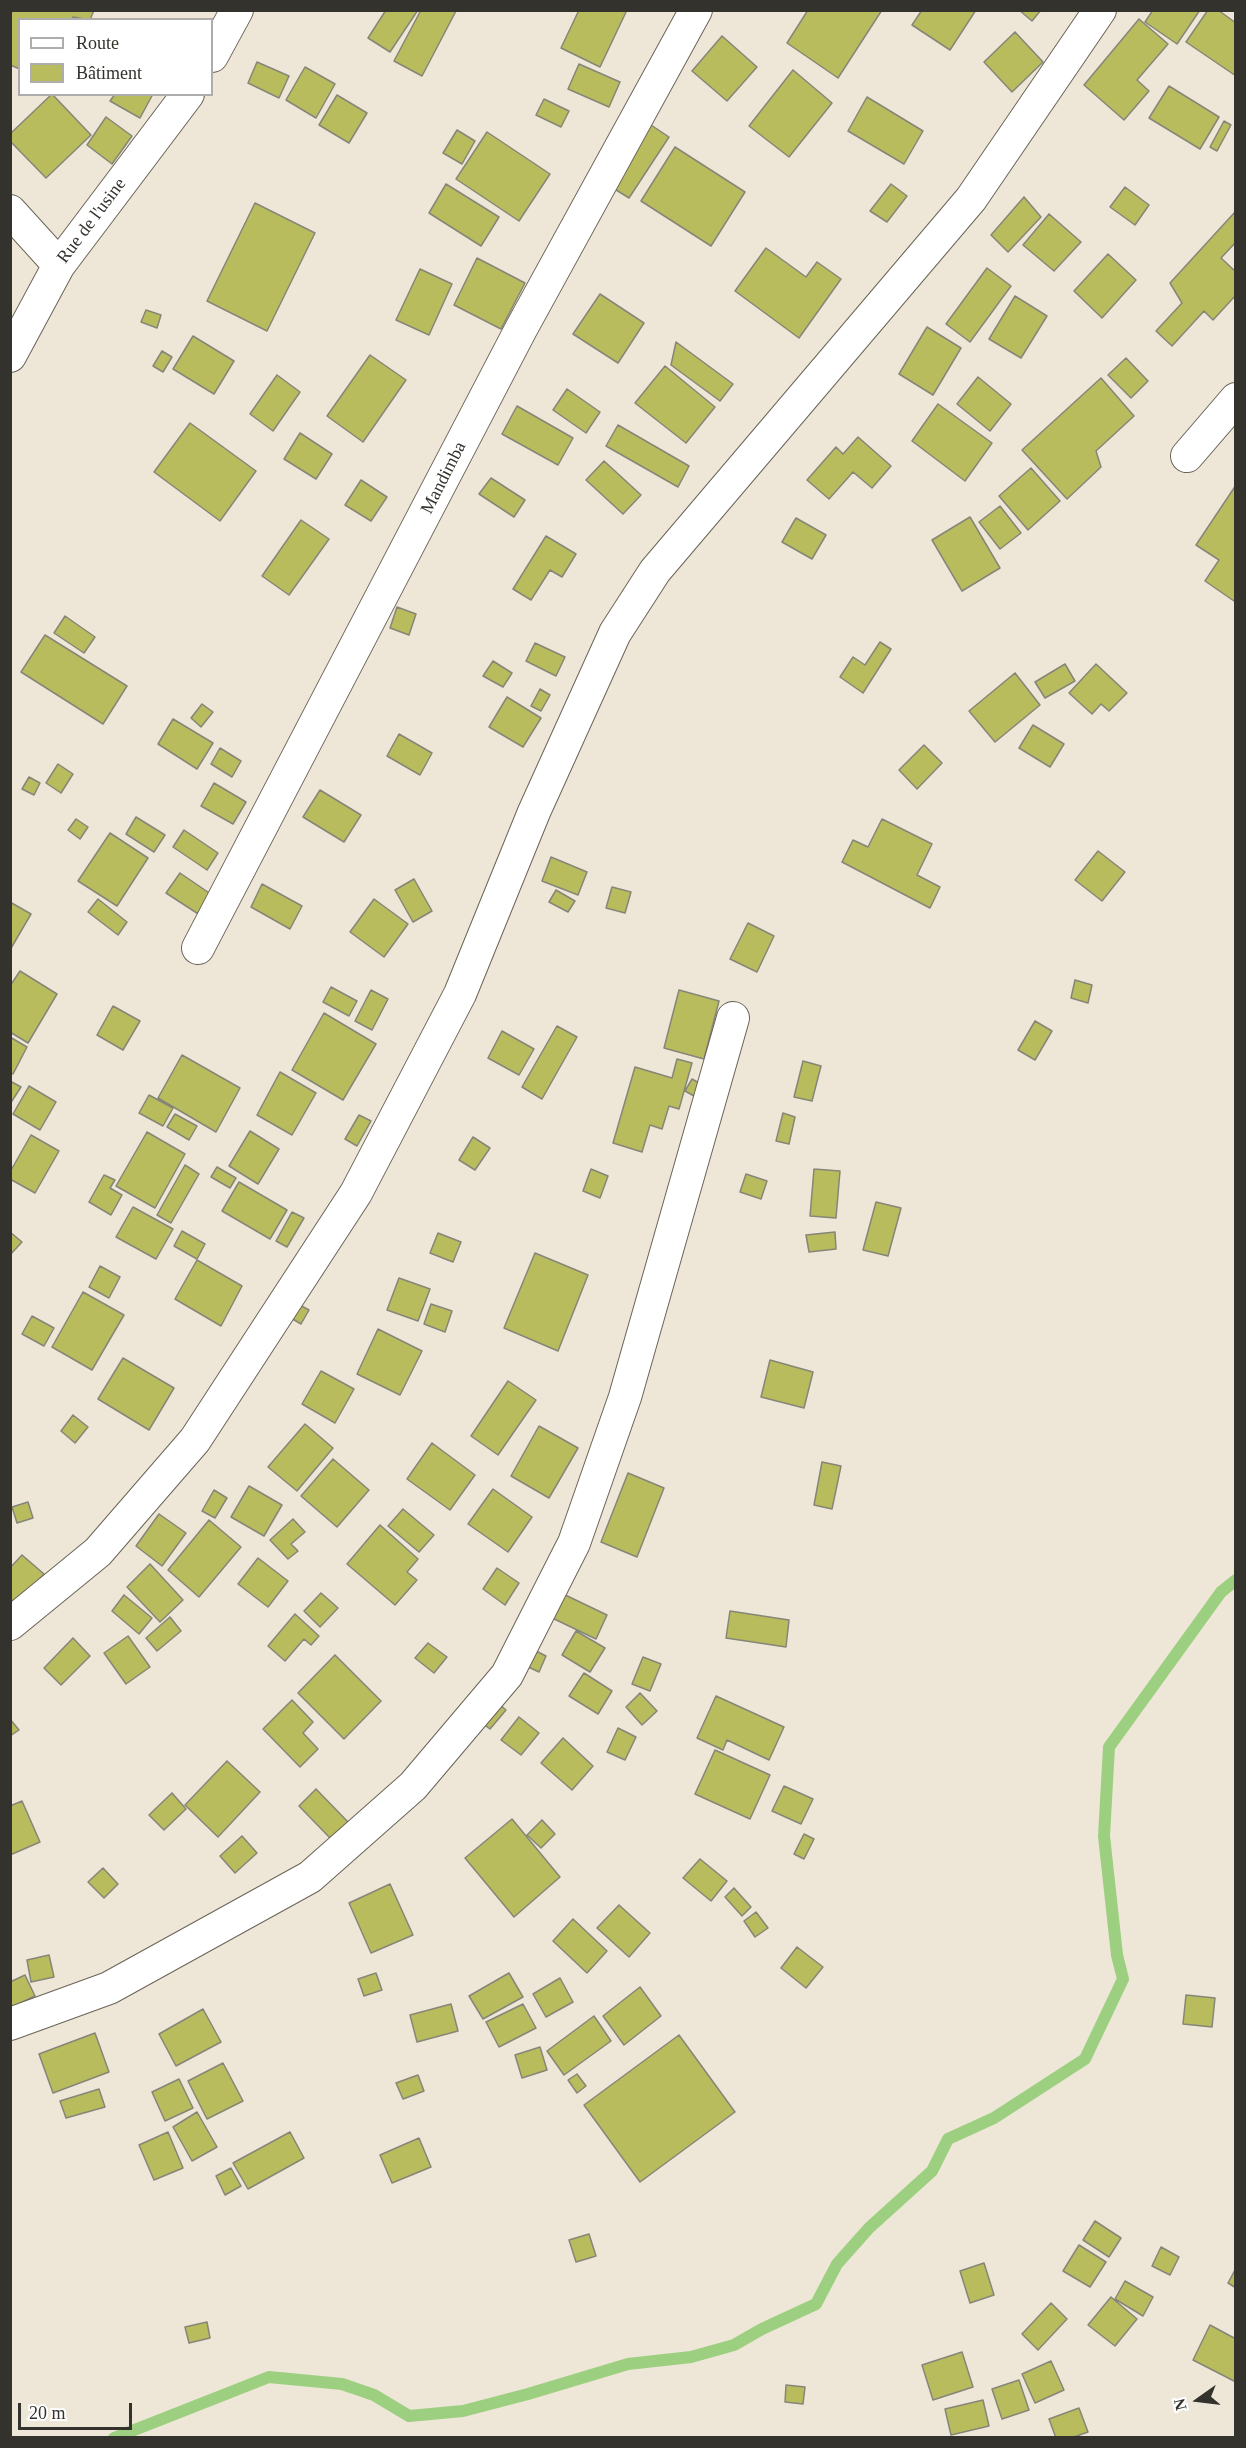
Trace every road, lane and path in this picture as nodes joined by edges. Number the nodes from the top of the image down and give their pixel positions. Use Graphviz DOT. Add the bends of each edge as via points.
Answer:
graph roads {
  1 [pos="237,10"];
  2 [pos="696,10"];
  3 [pos="1100,10"];
  4 [pos="213,54"];
  5 [pos="186,96"];
  6 [pos="10,211"];
  7 [pos="59,265"];
  8 [pos="10,356"];
  9 [pos="1236,399"];
  10 [pos="1187,456"];
  11 [pos="198,948"];
  12 [pos="734,1018"];
  13 [pos="10,1624"];
  14 [pos="10,2024"];
  1 -- 4 [label="street"];
  2 -- 11 [label="street, Mandimba" via="521,329"];
  3 -- 13 [label="street" via="971,199 655,571 615,633 534,812 460,994 356,1193 195,1440 98,1552"];
  5 -- 7 [label="street, Rue de l'usine"];
  6 -- 7 [label="street"];
  7 -- 8 [label="street, Rue de l'usine"];
  9 -- 10 [label="street"];
  12 -- 14 [label="street" via="617,1420 574,1543 507,1675 413,1786 310,1877 108,1988"];
}
